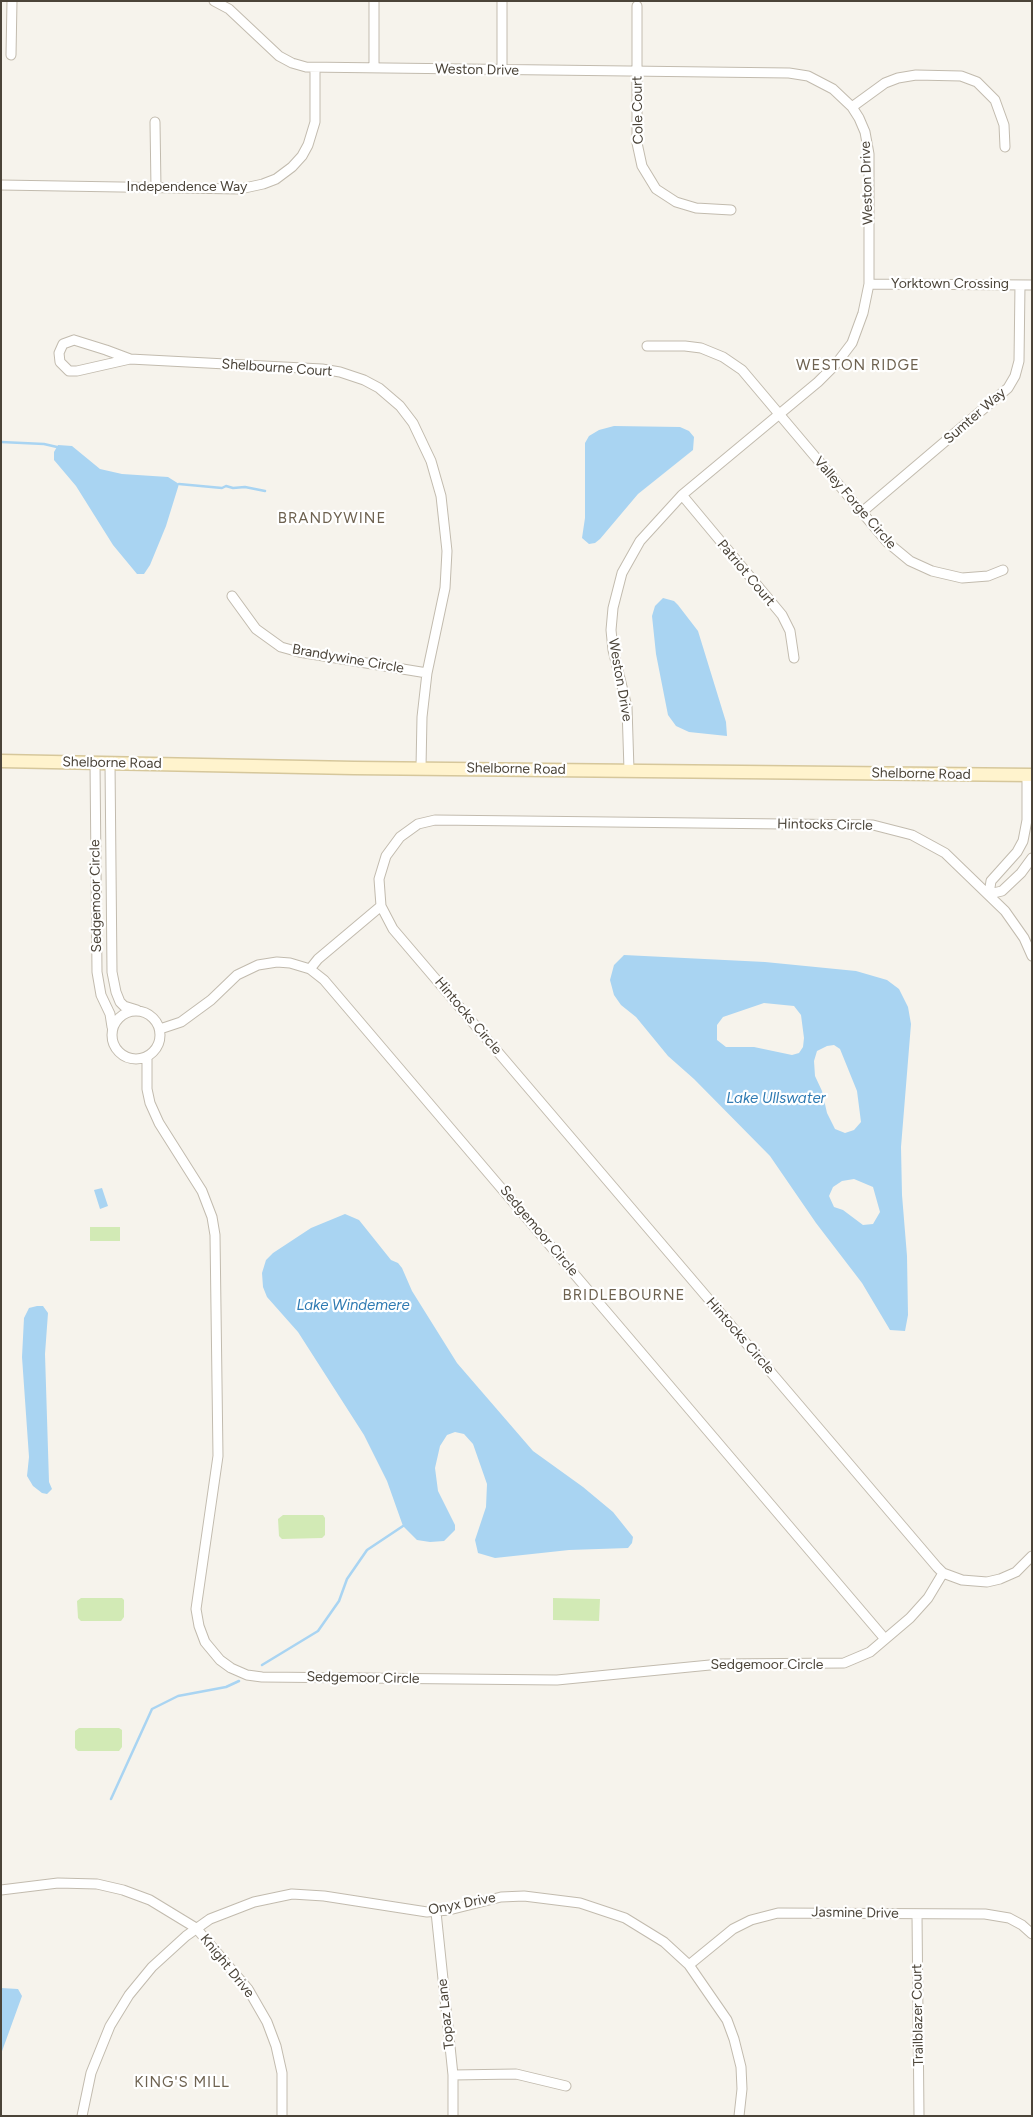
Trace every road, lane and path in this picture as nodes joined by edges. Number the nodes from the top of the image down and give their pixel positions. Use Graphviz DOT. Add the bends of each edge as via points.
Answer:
graph roads {
  1 [pos="12,1"];
  2 [pos="214,1"];
  3 [pos="374,1"];
  4 [pos="502,1"];
  5 [pos="231,5"];
  6 [pos="637,6"];
  7 [pos="11,55"];
  8 [pos="315,68"];
  9 [pos="374,68"];
  10 [pos="502,70"];
  11 [pos="637,71"];
  12 [pos="852,107"];
  13 [pos="155,122"];
  14 [pos="1005,147"];
  15 [pos="1,185"];
  16 [pos="156,188"];
  17 [pos="731,210"];
  18 [pos="869,284"];
  19 [pos="1020,285"];
  20 [pos="1032,285"];
  21 [pos="647,346"];
  22 [pos="130,359"];
  23 [pos="779,413"];
  24 [pos="682,495"];
  25 [pos="862,512"];
  26 [pos="1003,570"];
  27 [pos="232,596"];
  28 [pos="794,658"];
  29 [pos="427,673"];
  30 [pos="1,762"];
  31 [pos="95,763"];
  32 [pos="110,763"];
  33 [pos="421,767"];
  34 [pos="629,770"];
  35 [pos="1029,775"];
  36 [pos="1032,858"];
  37 [pos="989,894"];
  38 [pos="381,906"];
  39 [pos="1032,956"];
  40 [pos="310,969"];
  41 [pos="137,1010"];
  42 [pos="112,1027"];
  43 [pos="160,1029"];
  44 [pos="147,1057"];
  45 [pos="1032,1556"];
  46 [pos="943,1573"];
  47 [pos="885,1639"];
  48 [pos="1,1890"];
  49 [pos="436,1912"];
  50 [pos="917,1914"];
  51 [pos="196,1928"];
  52 [pos="1032,1934"];
  53 [pos="689,1965"];
  54 [pos="453,2075"];
  55 [pos="566,2086"];
  56 [pos="82,2116"];
  57 [pos="282,2116"];
  58 [pos="454,2116"];
  59 [pos="739,2116"];
  60 [pos="918,2116"];
  1 -- 7 [label="street"];
  2 -- 5 [label="street, Weston Drive"];
  3 -- 9 [label="street"];
  4 -- 10 [label="street"];
  5 -- 8 [label="street, Weston Drive" via="279,56 292,63"];
  6 -- 11 [label="street, Cole Court"];
  8 -- 9 [label="street, Weston Drive"];
  8 -- 16 [label="street, Independence Way" via="313,130 302,156 284,174 249,188"];
  9 -- 10 [label="street, Weston Drive"];
  10 -- 11 [label="street, Weston Drive"];
  11 -- 12 [label="street, Weston Drive" via="799,74 829,86"];
  11 -- 17 [label="street, Cole Court" via="637,143 648,177 662,194 683,205"];
  12 -- 14 [label="street" via="884,83 898,78 961,76 976,82 995,100 1004,126"];
  12 -- 18 [label="street, Weston Drive" via="863,126 868,146"];
  13 -- 16 [label="street"];
  15 -- 16 [label="street, Independence Way"];
  18 -- 19 [label="street, Yorktown Crossing"];
  18 -- 23 [label="street, Weston Drive" via="866,304 852,343 822,377"];
  19 -- 20 [label="street, Yorktown Crossing"];
  19 -- 25 [label="street, Sumter Way" via="1019,361 1008,388"];
  21 -- 23 [label="street, Valley Forge Circle" via="693,347 723,356 750,378"];
  22 -- 22 [label="street, Shelbourne Court" via="74,340 63,344 58,357 62,366 73,371"];
  22 -- 29 [label="street, Shelbourne Court" via="333,371 372,384 400,406 416,427 431,461 447,534 445,588"];
  23 -- 24 [label="street, Weston Drive"];
  23 -- 25 [label="street, Valley Forge Circle"];
  24 -- 28 [label="street, Patriot Court" via="782,615 790,631"];
  24 -- 34 [label="street, Weston Drive" via="640,541 616,591 611,630 627,707"];
  25 -- 26 [label="street, Valley Forge Circle" via="894,549 932,571 972,578"];
  27 -- 29 [label="street, Brandywine Circle" via="251,624 281,647"];
  29 -- 33 [label="street, Shelbourne Court"];
  30 -- 31 [label="street, Shelborne Road"];
  31 -- 32 [label="street, Shelborne Road"];
  31 -- 42 [label="street, Sedgemoor Circle" via="97,972"];
  32 -- 33 [label="street, Shelborne Road"];
  32 -- 41 [label="street, Sedgemoor Circle" via="112,972 120,1002"];
  33 -- 34 [label="street, Shelborne Road"];
  34 -- 35 [label="street, Shelborne Road"];
  35 -- 37 [label="street" via="1023,841 991,881"];
  36 -- 37 [label="street" via="1002,892"];
  37 -- 38 [label="street, Hintocks Circle" via="945,853 912,835 885,827 443,819 418,824 400,837 392,848 379,879"];
  37 -- 39 [label="street, Hintocks Circle" via="1019,930"];
  38 -- 40 [label="street"];
  38 -- 46 [label="street, Hintocks Circle" via="393,929"];
  40 -- 43 [label="street, Sedgemoor Circle" via="277,962 252,967 237,975 181,1022"];
  40 -- 47 [label="street, Sedgemoor Circle" via="330,986"];
  41 -- 42 [label="street" via="124,1013"];
  41 -- 43 [label="street" via="154,1018"];
  42 -- 44 [label="street" via="114,1046 122,1055 134,1059"];
  43 -- 44 [label="street" via="159,1042"];
  44 -- 47 [label="street, Sedgemoor Circle" via="150,1104 202,1191 215,1235 218,1456 196,1609 200,1634 220,1660 240,1672 262,1676 557,1680 720,1664 838,1664 857,1659"];
  45 -- 46 [label="street, Hintocks Circle" via="1016,1572 994,1581 968,1582"];
  46 -- 47 [label="street" via="915,1613"];
  48 -- 51 [label="street, Knight Drive" via="58,1883 103,1886 150,1900"];
  49 -- 51 [label="street, Onyx Drive" via="292,1894 246,1904"];
  49 -- 53 [label="street, Onyx Drive" via="509,1896 580,1903 639,1925"];
  49 -- 54 [label="street, Topaz Lane"];
  50 -- 52 [label="street, Jasmine Drive" via="985,1914 1009,1918"];
  50 -- 53 [label="street, Jasmine Drive" via="768,1914 733,1929"];
  50 -- 60 [label="street, Trailblazer Court"];
  51 -- 56 [label="street, Onyx Drive" via="152,1967 121,2006 95,2062"];
  51 -- 57 [label="street, Knight Drive" via="248,1988 267,2022 282,2073"];
  53 -- 59 [label="street, Onyx Drive" via="721,2011 734,2039 742,2079"];
  54 -- 55 [label="street" via="516,2074"];
  54 -- 58 [label="street, Topaz Lane"];
}
